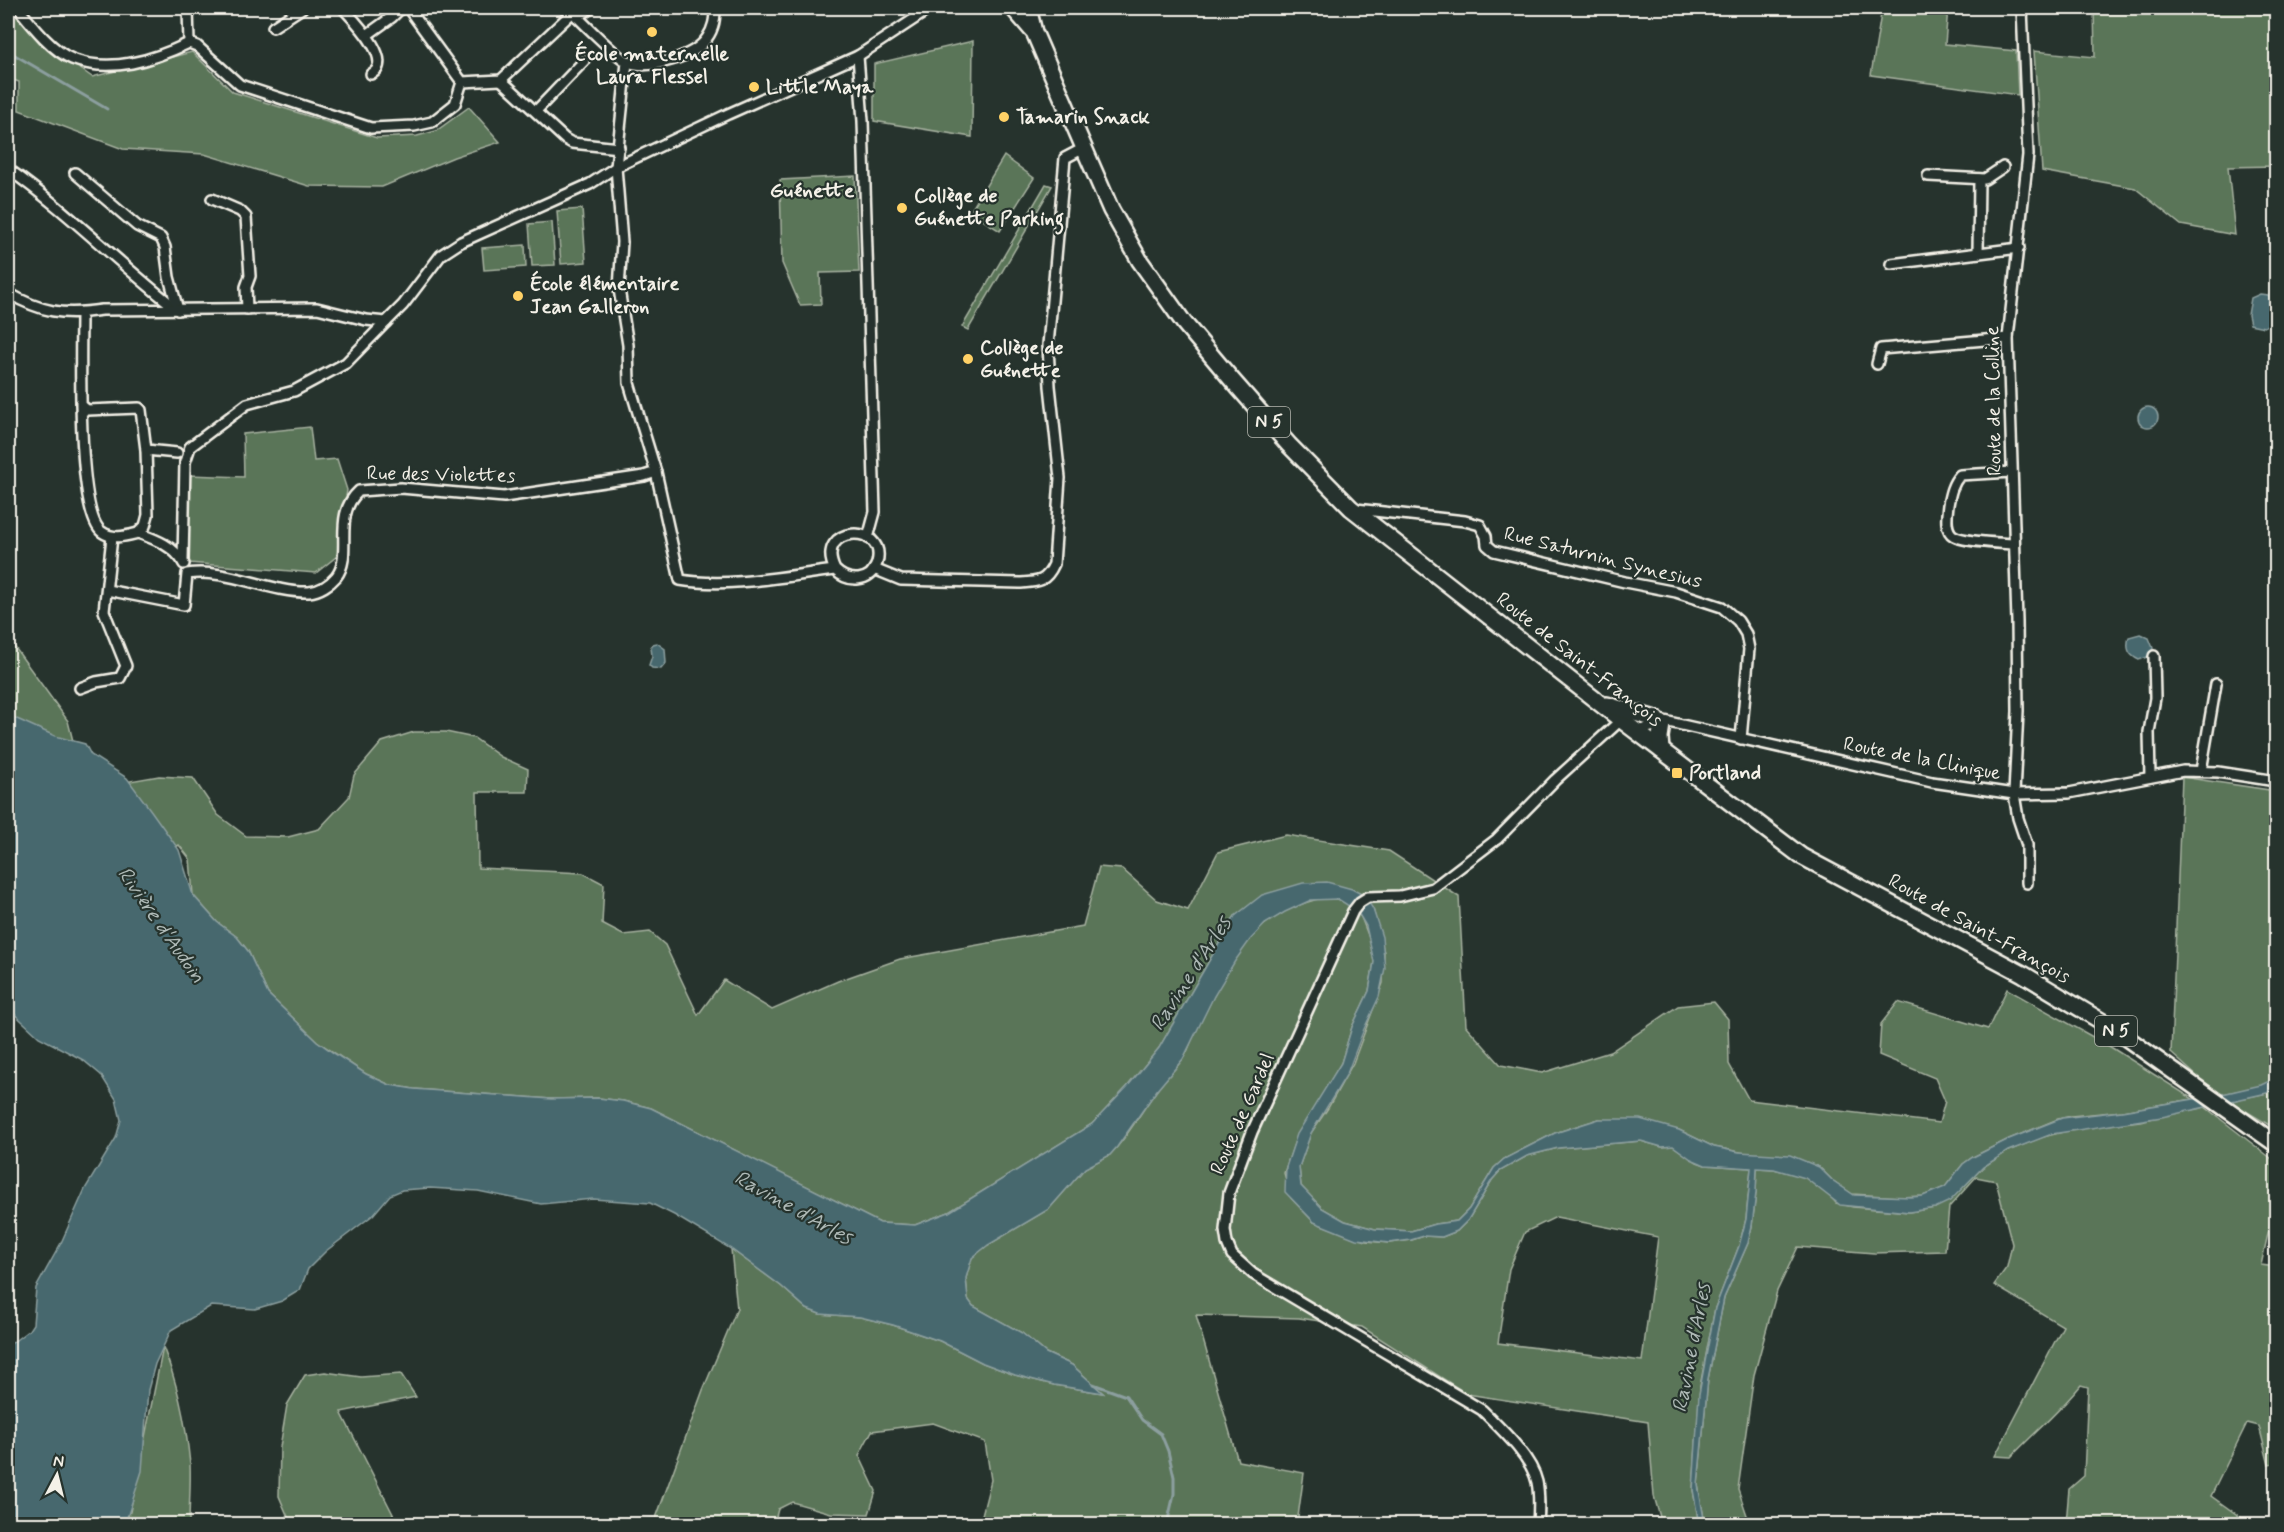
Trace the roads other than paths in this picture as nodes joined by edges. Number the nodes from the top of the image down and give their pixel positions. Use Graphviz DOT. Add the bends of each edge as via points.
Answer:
graph roads {
  1 [pos="18,8"];
  2 [pos="188,8"];
  3 [pos="302,8"];
  4 [pos="343,8"];
  5 [pos="401,8"];
  6 [pos="408,8"];
  7 [pos="591,8"];
  8 [pos="715,8"];
  9 [pos="931,8"];
  10 [pos="1013,8"];
  11 [pos="1028,8"];
  12 [pos="2022,8"];
  13 [pos="573,12"];
  14 [pos="273,27"];
  15 [pos="1034,32"];
  16 [pos="367,35"];
  17 [pos="189,43"];
  18 [pos="858,56"];
  19 [pos="584,61"];
  20 [pos="627,62"];
  21 [pos="371,74"];
  22 [pos="501,80"];
  23 [pos="462,82"];
  24 [pos="536,111"];
  25 [pos="619,148"];
  26 [pos="1084,148"];
  27 [pos="616,167"];
  28 [pos="2003,167"];
  29 [pos="8,169"];
  30 [pos="75,173"];
  31 [pos="1928,176"];
  32 [pos="1979,179"];
  33 [pos="212,199"];
  34 [pos="2019,248"];
  35 [pos="1978,254"];
  36 [pos="1891,264"];
  37 [pos="8,293"];
  38 [pos="247,309"];
  39 [pos="178,310"];
  40 [pos="81,313"];
  41 [pos="386,322"];
  42 [pos="2008,338"];
  43 [pos="1876,364"];
  44 [pos="81,405"];
  45 [pos="146,450"];
  46 [pos="177,453"];
  47 [pos="656,472"];
  48 [pos="2012,472"];
  49 [pos="1351,508"];
  50 [pos="138,533"];
  51 [pos="112,537"];
  52 [pos="868,538"];
  53 [pos="2014,544"];
  54 [pos="183,561"];
  55 [pos="874,569"];
  56 [pos="835,570"];
  57 [pos="187,574"];
  58 [pos="107,590"];
  59 [pos="2154,656"];
  60 [pos="2216,684"];
  61 [pos="80,688"];
  62 [pos="1600,704"];
  63 [pos="1663,722"];
  64 [pos="1629,726"];
  65 [pos="1741,739"];
  66 [pos="1661,750"];
  67 [pos="2201,771"];
  68 [pos="2150,777"];
  69 [pos="2277,781"];
  70 [pos="2014,794"];
  71 [pos="2027,883"];
  72 [pos="2275,1142"];
  73 [pos="1538,1524"];
  1 -- 17 [label="street" via="38,33 70,58 102,67 164,54"];
  2 -- 17 [label="street"];
  3 -- 14 [label="street"];
  4 -- 16 [label="street"];
  5 -- 16 [label="street"];
  6 -- 23 [label="street"];
  7 -- 13 [label="street"];
  8 -- 20 [label="street" via="715,23 697,50 656,65"];
  9 -- 18 [label="street"];
  10 -- 15 [label="main road, Route de Saint-François / N 5"];
  11 -- 15 [label="main road, Route de Saint-François / N 5"];
  12 -- 34 [label="street, Route de la Colline" via="2028,155"];
  13 -- 20 [label="street"];
  13 -- 22 [label="street"];
  15 -- 26 [label="main road, Route de Saint-François / N 5"];
  16 -- 21 [label="street" via="380,66"];
  17 -- 23 [label="street" via="240,85 371,128 432,122 455,104"];
  18 -- 27 [label="street"];
  18 -- 52 [label="street" via="875,512"];
  19 -- 24 [label="street"];
  20 -- 25 [label="street"];
  22 -- 23 [label="street"];
  22 -- 24 [label="street"];
  24 -- 25 [label="street" via="565,140"];
  25 -- 27 [label="street"];
  26 -- 49 [label="main road, Route de Saint-François / N 5" via="1112,210 1168,302 1289,445"];
  26 -- 55 [label="street" via="1065,158 1048,345 1060,478 1054,564 1049,576 1038,582 1020,583 901,580"];
  27 -- 41 [label="street" via="590,184 461,242 441,255 404,305"];
  27 -- 47 [label="street" via="622,242 619,289 628,345 629,383"];
  28 -- 32 [label="street"];
  29 -- 39 [label="street"];
  30 -- 39 [label="street" via="137,226 161,238"];
  31 -- 32 [label="street"];
  32 -- 35 [label="street"];
  33 -- 38 [label="street" via="246,217 250,276"];
  34 -- 35 [label="street"];
  34 -- 42 [label="street, Route de la Colline"];
  35 -- 36 [label="street"];
  37 -- 40 [label="street" via="44,310"];
  38 -- 39 [label="street"];
  38 -- 41 [label="street" via="317,308"];
  39 -- 40 [label="street"];
  40 -- 44 [label="street"];
  41 -- 54 [label="street" via="346,363 294,391 247,404 190,447 185,462"];
  42 -- 43 [label="street" via="1881,349"];
  42 -- 48 [label="street, Route de la Colline"];
  44 -- 45 [label="street" via="87,410 139,408"];
  44 -- 51 [label="street" via="92,518 101,532"];
  45 -- 46 [label="street"];
  45 -- 50 [label="street" via="148,515"];
  47 -- 56 [label="street" via="680,580 731,581"];
  47 -- 57 [label="street, Rue des Violettes" via="504,497 401,488 359,491 347,505 341,570 330,585 311,592 233,576"];
  48 -- 53 [label="street, Route de la Colline"];
  48 -- 53 [label="street" via="1960,475 1950,495 1946,519 1954,536"];
  49 -- 62 [label="main road, Route de Saint-François / N 5"];
  49 -- 65 [label="street, Rue Saturnin Synesius" via="1480,525 1487,545 1494,551 1676,592 1722,607 1738,621 1749,649"];
  50 -- 51 [label="street"];
  50 -- 54 [label="street" via="155,539"];
  51 -- 58 [label="street"];
  52 -- 55 [label="street" via="878,554"];
  52 -- 56 [label="street" via="857,533 836,542 831,556"];
  53 -- 70 [label="street, Route de la Colline" via="2018,711"];
  54 -- 57 [label="street"];
  55 -- 56 [label="street" via="855,580"];
  57 -- 58 [label="street" via="184,605"];
  58 -- 61 [label="street" via="104,611 126,666 120,678"];
  59 -- 68 [label="street"];
  60 -- 67 [label="street"];
  62 -- 63 [label="main road"];
  62 -- 64 [label="main road, Route de Saint-François / N 5"];
  63 -- 64 [label="street, Route de la Clinique"];
  63 -- 65 [label="street, Route de la Clinique"];
  63 -- 66 [label="main road"];
  64 -- 66 [label="main road, Route de Saint-François / N 5"];
  64 -- 73 [label="street, Route de Gardel" via="1556,780 1497,839 1433,888 1400,896 1368,897 1360,902 1252,1132 1229,1193 1225,1230 1232,1255 1253,1274 1482,1410 1511,1440 1537,1479"];
  65 -- 70 [label="street, Route de la Clinique" via="1932,782"];
  66 -- 72 [label="main road, Route de Saint-François / N 5" via="1801,856 2033,980 2111,1027"];
  67 -- 68 [label="street, Route de la Clinique"];
  67 -- 69 [label="street, Route de la Clinique"];
  68 -- 70 [label="street, Route de la Clinique" via="2069,793"];
  70 -- 71 [label="street, Route de la Colline" via="2026,845"];
}
